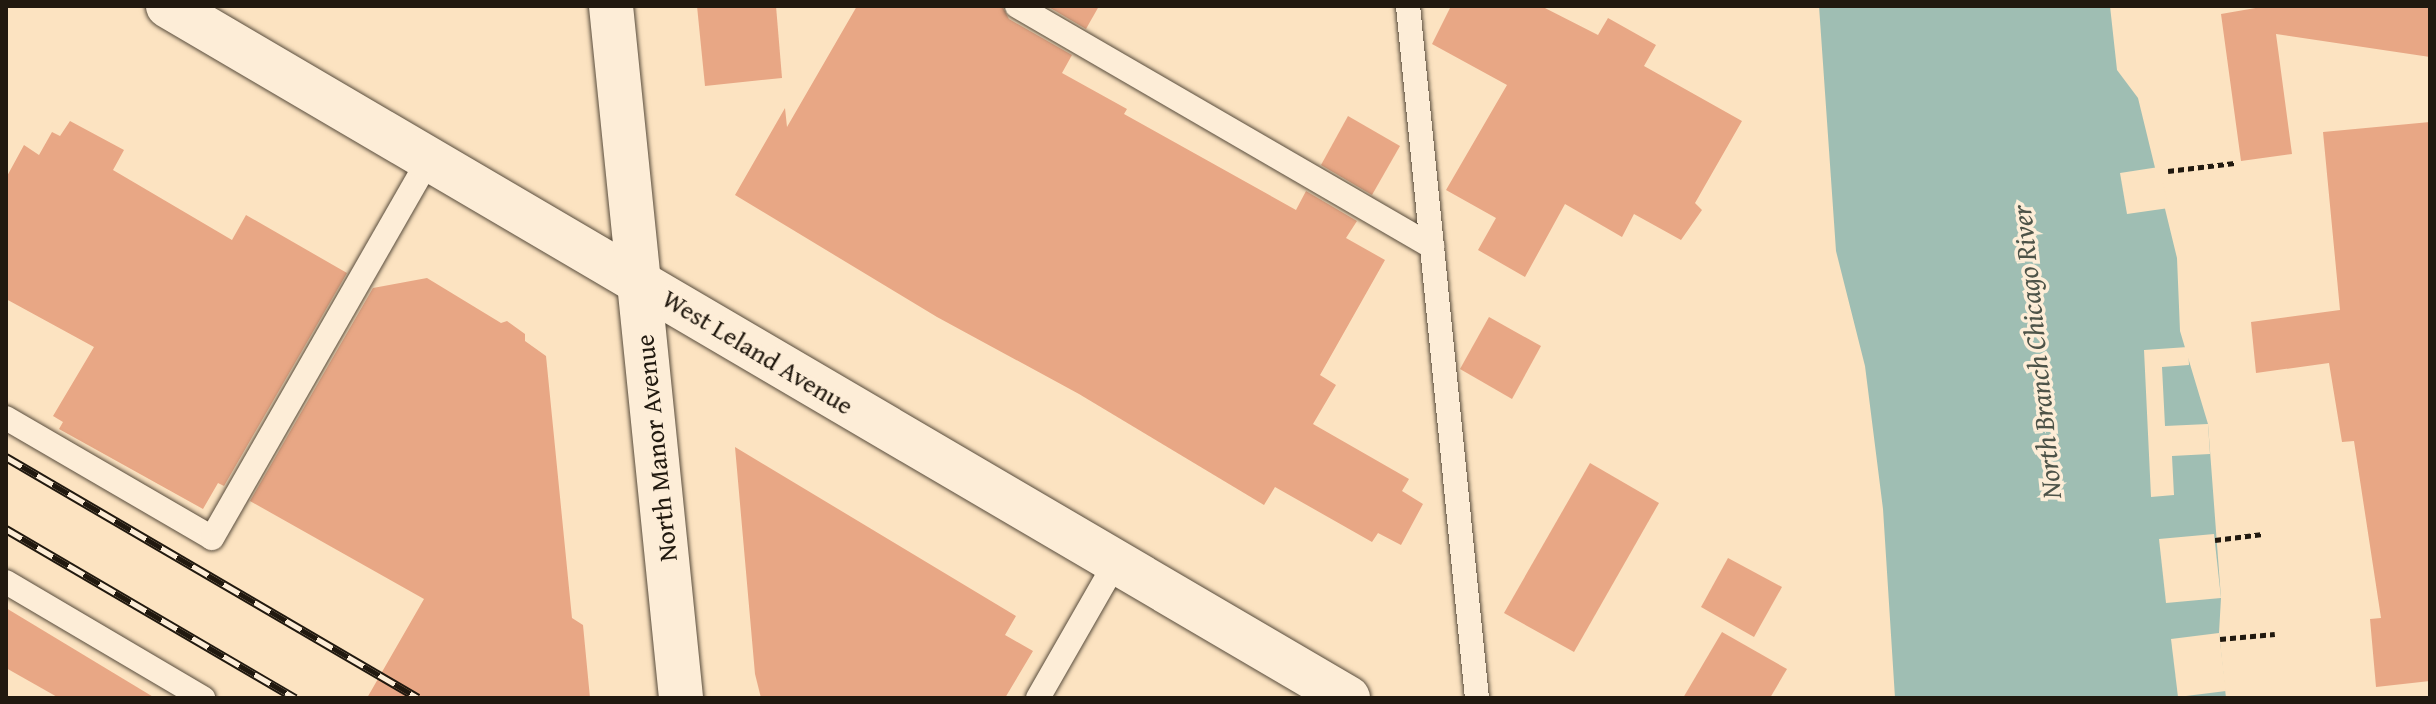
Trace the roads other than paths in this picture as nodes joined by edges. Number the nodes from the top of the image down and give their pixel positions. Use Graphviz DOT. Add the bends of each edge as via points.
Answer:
graph roads {
  1 [pos="168,6"];
  2 [pos="611,6"];
  3 [pos="1017,6"];
  4 [pos="1408,6"];
  5 [pos="429,159"];
  6 [pos="1432,247"];
  7 [pos="639,282"];
  8 [pos="6,418"];
  9 [pos="1116,562"];
  10 [pos="6,582"];
  11 [pos="203,698"];
  12 [pos="681,698"];
  13 [pos="1038,698"];
  14 [pos="1348,698"];
  15 [pos="1477,698"];
  1 -- 5 [label="street, West Leland Avenue"];
  2 -- 7 [label="street, North Manor Avenue"];
  3 -- 6 [label="lane"];
  4 -- 6 [label="lane"];
  5 -- 7 [label="street, West Leland Avenue"];
  5 -- 8 [label="lane" via="212,538"];
  6 -- 15 [label="lane"];
  7 -- 9 [label="street, West Leland Avenue"];
  7 -- 12 [label="street, North Manor Avenue"];
  9 -- 13 [label="lane"];
  9 -- 14 [label="street, West Leland Avenue"];
  10 -- 11 [label="lane"];
}
